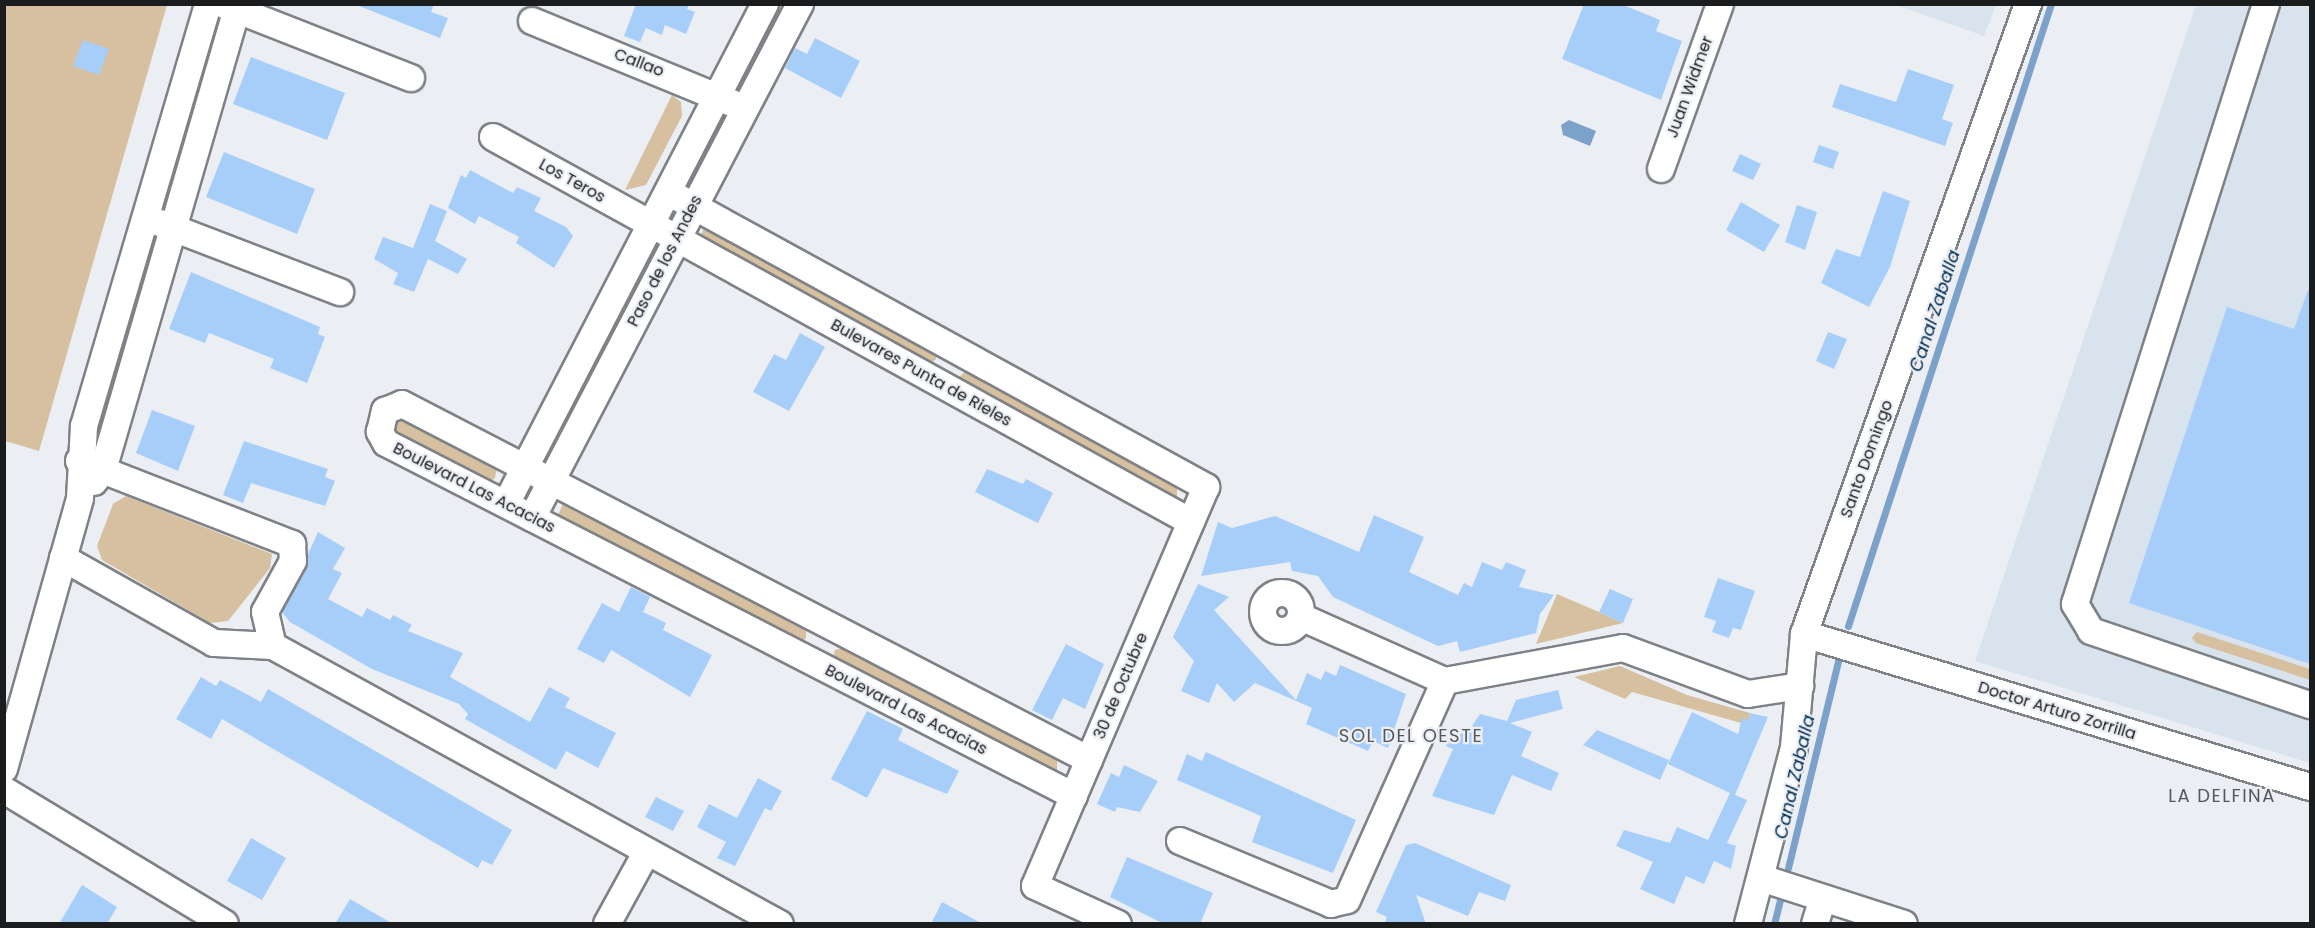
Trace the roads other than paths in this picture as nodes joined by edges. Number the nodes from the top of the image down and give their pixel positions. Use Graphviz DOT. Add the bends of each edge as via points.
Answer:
graph roads {
  1 [pos="208,4"];
  2 [pos="765,4"];
  3 [pos="800,4"];
  4 [pos="2028,4"];
  5 [pos="2266,4"];
  6 [pos="1718,5"];
  7 [pos="232,6"];
  8 [pos="532,21"];
  9 [pos="411,78"];
  10 [pos="718,96"];
  11 [pos="744,110"];
  12 [pos="493,137"];
  13 [pos="1660,170"];
  14 [pos="668,192"];
  15 [pos="694,205"];
  16 [pos="146,218"];
  17 [pos="651,225"];
  18 [pos="175,229"];
  19 [pos="676,238"];
  20 [pos="340,292"];
  21 [pos="959,351"];
  22 [pos="944,386"];
  23 [pos="79,461"];
  24 [pos="525,467"];
  25 [pos="103,470"];
  26 [pos="551,482"];
  27 [pos="80,498"];
  28 [pos="506,504"];
  29 [pos="532,518"];
  30 [pos="1191,522"];
  31 [pos="63,558"];
  32 [pos="1301,617"];
  33 [pos="828,625"];
  34 [pos="1804,634"];
  35 [pos="273,646"];
  36 [pos="811,660"];
  37 [pos="1445,681"];
  38 [pos="1800,687"];
  39 [pos="2310,705"];
  40 [pos="1089,760"];
  41 [pos="4,769"];
  42 [pos="2310,787"];
  43 [pos="4,790"];
  44 [pos="1074,796"];
  45 [pos="1180,841"];
  46 [pos="646,854"];
  47 [pos="1761,878"];
  48 [pos="1823,897"];
  49 [pos="225,924"];
  50 [pos="607,924"];
  51 [pos="780,924"];
  52 [pos="1118,924"];
  53 [pos="1749,924"];
  54 [pos="1815,924"];
  55 [pos="1904,924"];
  1 -- 16 [label="street"];
  2 -- 10 [label="street, Paso de los Andes"];
  3 -- 11 [label="street, Paso de los Andes"];
  4 -- 34 [label="street, Santo Domingo"];
  5 -- 39 [label="street" via="2075,604 2091,631"];
  6 -- 13 [label="street, Juan Widmer"];
  7 -- 9 [label="street"];
  7 -- 18 [label="street"];
  8 -- 10 [label="street, Callao"];
  10 -- 11 [label="street, Callao"];
  10 -- 14 [label="street, Paso de los Andes"];
  11 -- 15 [label="street, Paso de los Andes"];
  12 -- 17 [label="street, Los Teros"];
  14 -- 15 [label="street"];
  14 -- 17 [label="street, Paso de los Andes"];
  15 -- 19 [label="street, Paso de los Andes"];
  15 -- 21 [label="street"];
  16 -- 18 [label="street"];
  16 -- 23 [label="street"];
  17 -- 19 [label="street, Bulevares Punta de Rieles"];
  17 -- 24 [label="street, Paso de los Andes"];
  18 -- 20 [label="street"];
  18 -- 25 [label="street"];
  19 -- 22 [label="street, Bulevares Punta de Rieles"];
  19 -- 26 [label="street, Paso de los Andes"];
  21 -- 22 [label="street"];
  21 -- 30 [label="street, 30 de Octubre" via="1206,487"];
  22 -- 30 [label="street, Bulevares Punta de Rieles"];
  23 -- 25 [label="street"];
  23 -- 27 [label="street"];
  24 -- 26 [label="street, Boulevard Las Acacias"];
  24 -- 28 [label="street, Paso de los Andes"];
  24 -- 28 [label="street, Boulevard Las Acacias" via="402,404 385,411 380,432 386,443"];
  25 -- 27 [label="street"];
  25 -- 35 [label="street" via="292,544 293,561 266,612"];
  26 -- 29 [label="street, Paso de los Andes"];
  26 -- 33 [label="street, Boulevard Las Acacias"];
  27 -- 31 [label="street"];
  28 -- 29 [label="street, Boulevard Las Acacias"];
  29 -- 36 [label="street, Boulevard Las Acacias"];
  30 -- 40 [label="street, 30 de Octubre"];
  31 -- 35 [label="street" via="214,643"];
  31 -- 41 [label="street"];
  32 -- 37 [label="street"];
  33 -- 36 [label="street"];
  33 -- 40 [label="street, Boulevard Las Acacias"];
  34 -- 38 [label="street, Santo Domingo"];
  34 -- 42 [label="street, Doctor Arturo Zorrilla"];
  35 -- 46 [label="street"];
  36 -- 44 [label="street, Boulevard Las Acacias"];
  37 -- 38 [label="street" via="1623,648 1748,694"];
  37 -- 45 [label="street" via="1347,900 1331,904"];
  38 -- 47 [label="street, Santo Domingo" via="1794,747"];
  40 -- 44 [label="street, 30 de Octubre"];
  43 -- 49 [label="street"];
  44 -- 52 [label="street, 30 de Octubre" via="1035,886"];
  46 -- 50 [label="street"];
  46 -- 51 [label="street"];
  47 -- 48 [label="street"];
  47 -- 53 [label="street, Santo Domingo"];
  48 -- 54 [label="street"];
  48 -- 55 [label="street"];
}
